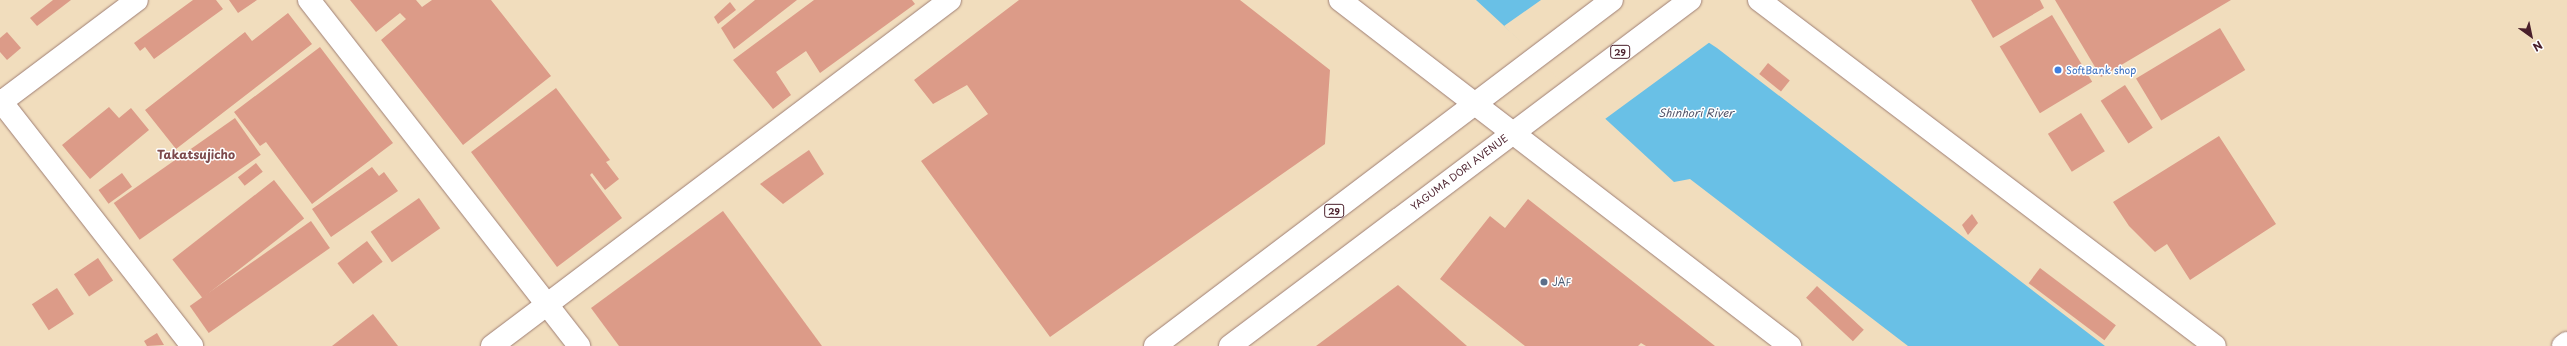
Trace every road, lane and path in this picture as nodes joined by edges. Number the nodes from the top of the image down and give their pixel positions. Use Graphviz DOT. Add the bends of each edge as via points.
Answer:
graph roads {
  1 [pos="137,0"];
  2 [pos="309,0"];
  3 [pos="950,0"];
  4 [pos="1340,0"];
  5 [pos="1612,0"];
  6 [pos="1690,0"];
  7 [pos="1759,0"];
  8 [pos="1,101"];
  9 [pos="1474,104"];
  10 [pos="1511,133"];
  11 [pos="546,305"];
  12 [pos="2567,342"];
  13 [pos="192,346"];
  14 [pos="492,346"];
  15 [pos="579,346"];
  16 [pos="1155,346"];
  17 [pos="1230,346"];
  18 [pos="1790,346"];
  19 [pos="2215,346"];
  20 [pos="2563,346"];
  1 -- 8 [label="street"];
  2 -- 11 [label="street"];
  3 -- 11 [label="street"];
  4 -- 9 [label="street"];
  5 -- 9 [label="street, 29"];
  6 -- 10 [label="street, YAGUMA DORI AVENUE / 29"];
  7 -- 19 [label="street"];
  8 -- 13 [label="street"];
  9 -- 10 [label="street"];
  9 -- 16 [label="street, 29"];
  10 -- 17 [label="street, YAGUMA DORI AVENUE / 29"];
  10 -- 18 [label="street"];
  11 -- 14 [label="street"];
  11 -- 15 [label="street"];
  12 -- 20 [label="street"];
}
